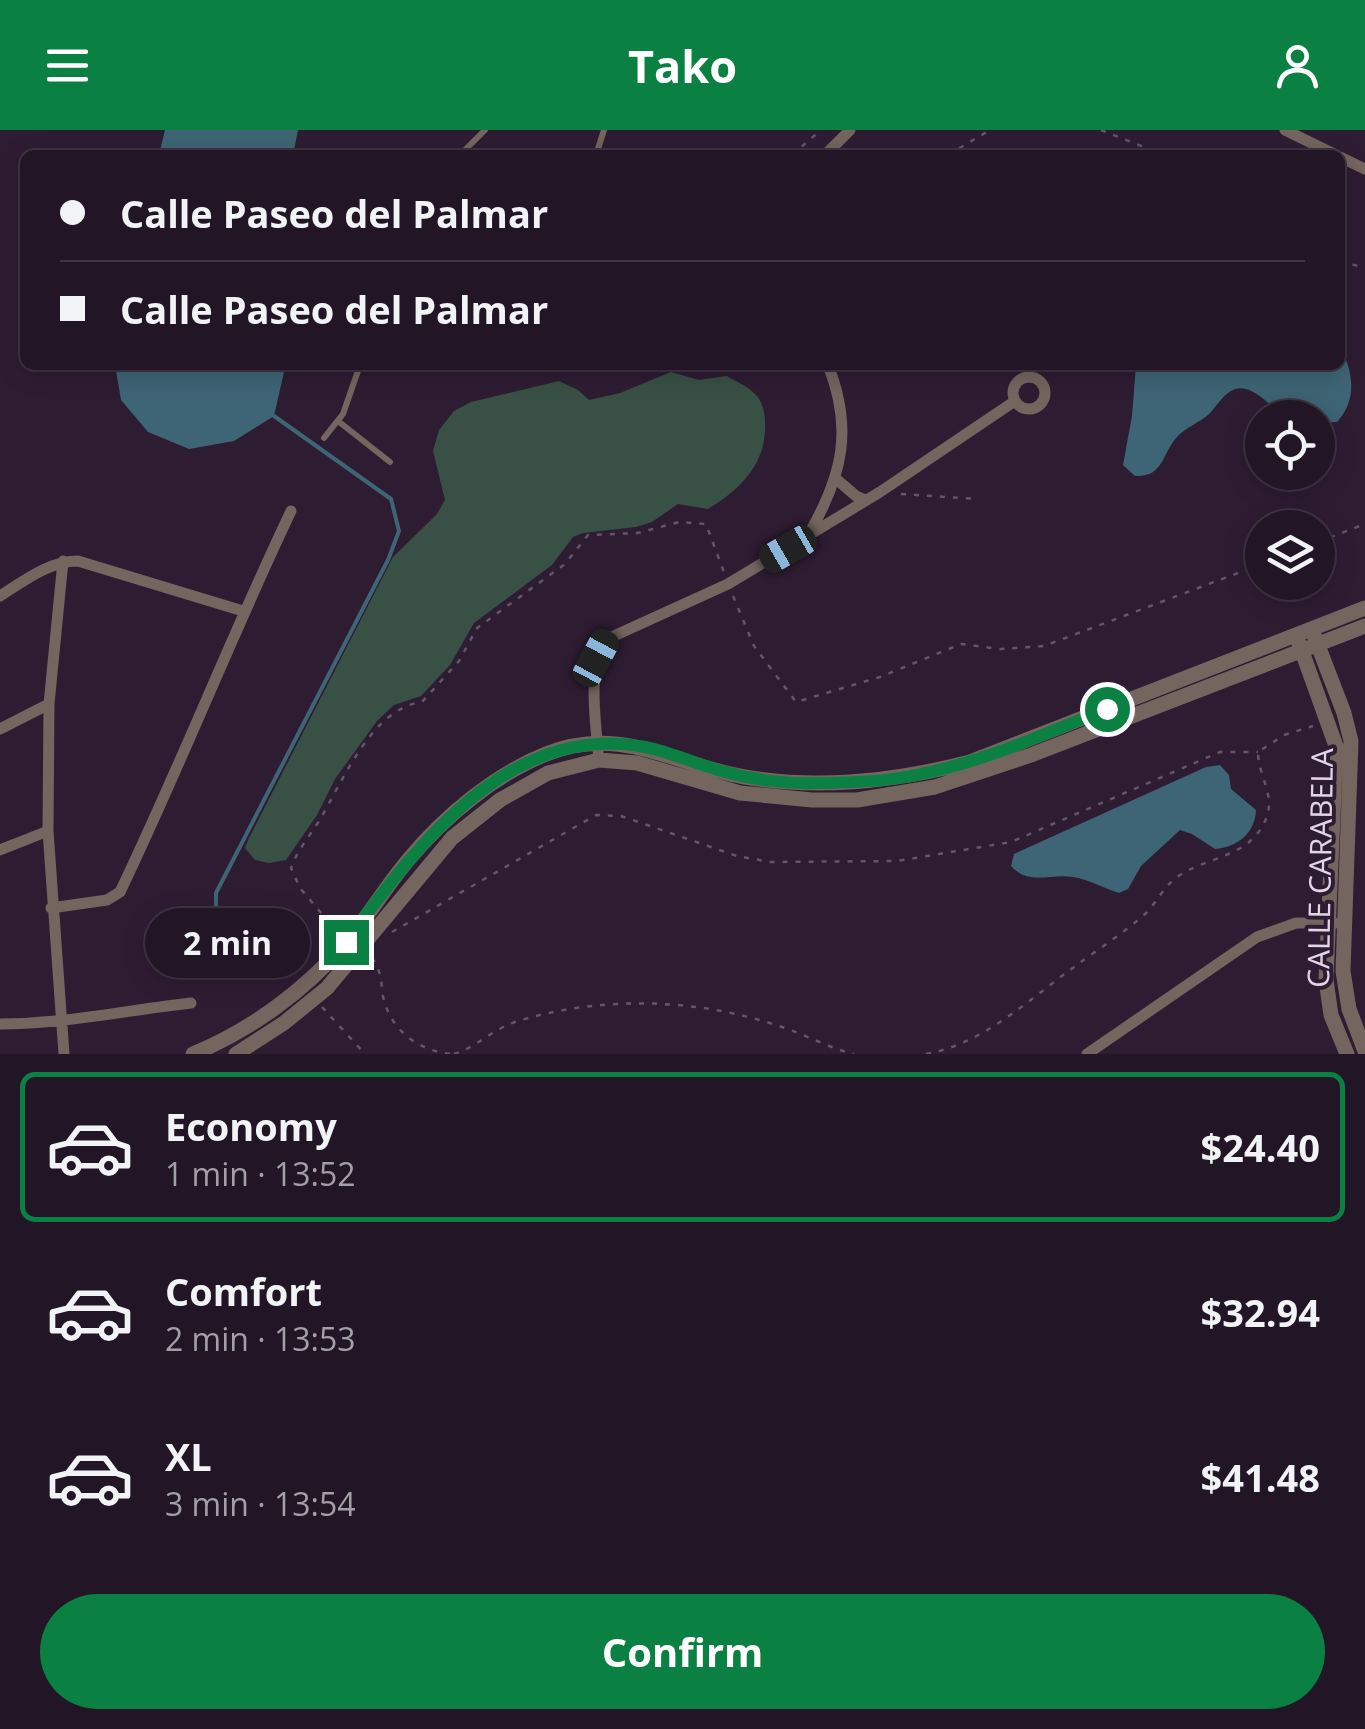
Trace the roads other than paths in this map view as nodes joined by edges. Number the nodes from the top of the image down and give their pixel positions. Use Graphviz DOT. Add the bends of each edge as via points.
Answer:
graph roads {
  1 [pos="485,130"];
  2 [pos="850,130"];
  3 [pos="1285,130"];
  4 [pos="465,150"];
  5 [pos="830,150"];
  6 [pos="1326,150"];
  7 [pos="358,370"];
  8 [pos="830,370"];
  9 [pos="1014,402"];
  10 [pos="338,421"];
  11 [pos="324,438"];
  12 [pos="390,462"];
  13 [pos="835,478"];
  14 [pos="866,500"];
  15 [pos="291,511"];
  16 [pos="810,532"];
  17 [pos="64,561"];
  18 [pos="0,596"];
  19 [pos="1365,608"];
  20 [pos="243,611"];
  21 [pos="1365,626"];
  22 [pos="1306,639"];
  23 [pos="49,704"];
  24 [pos="0,729"];
  25 [pos="598,743"];
  26 [pos="599,760"];
  27 [pos="48,831"];
  28 [pos="0,850"];
  29 [pos="52,908"];
  30 [pos="1336,924"];
  31 [pos="353,946"];
  32 [pos="313,976"];
  33 [pos="321,993"];
  34 [pos="192,1003"];
  35 [pos="275,1008"];
  36 [pos="61,1021"];
  37 [pos="0,1024"];
  38 [pos="284,1024"];
  39 [pos="1365,1050"];
  40 [pos="64,1054"];
  41 [pos="193,1054"];
  42 [pos="236,1054"];
  43 [pos="1087,1054"];
  44 [pos="1347,1054"];
  1 -- 4 [label="lane"];
  2 -- 5 [label="street"];
  3 -- 6 [label="street"];
  7 -- 10 [label="lane"];
  8 -- 13 [label="street" via="844,431"];
  9 -- 14 [label="street"];
  10 -- 11 [label="lane"];
  10 -- 12 [label="lane"];
  13 -- 14 [label="street"];
  13 -- 16 [label="street"];
  14 -- 16 [label="street"];
  15 -- 20 [label="street"];
  16 -- 25 [label="street" via="728,584 605,640 594,674"];
  17 -- 18 [label="street"];
  17 -- 20 [label="street"];
  17 -- 23 [label="street"];
  19 -- 22 [label="street"];
  20 -- 29 [label="street" via="120,892"];
  21 -- 22 [label="street"];
  22 -- 25 [label="street" via="919,775 775,781 647,748"];
  22 -- 26 [label="street" via="935,787 812,800 740,793 637,763"];
  22 -- 30 [label="street, CALLE CARABELA" via="1334,735"];
  22 -- 30 [label="street, CALLE CARABELA" via="1351,741"];
  23 -- 24 [label="street"];
  23 -- 27 [label="street"];
  25 -- 26 [label="street"];
  25 -- 31 [label="street" via="520,765 469,801 408,859"];
  26 -- 31 [label="street" via="536,778 474,820"];
  27 -- 28 [label="street"];
  27 -- 29 [label="street"];
  29 -- 36 [label="street"];
  30 -- 39 [label="street, CALLE CARABELA" via="1344,992"];
  30 -- 43 [label="street" via="1296,924 1258,937"];
  30 -- 44 [label="street, CALLE CARABELA" via="1328,994"];
  31 -- 32 [label="street"];
  31 -- 33 [label="street"];
  32 -- 33 [label="street"];
  32 -- 35 [label="street"];
  33 -- 38 [label="street"];
  34 -- 36 [label="street"];
  35 -- 38 [label="street"];
  35 -- 41 [label="street"];
  36 -- 37 [label="street"];
  36 -- 40 [label="street"];
  38 -- 42 [label="street"];
}
